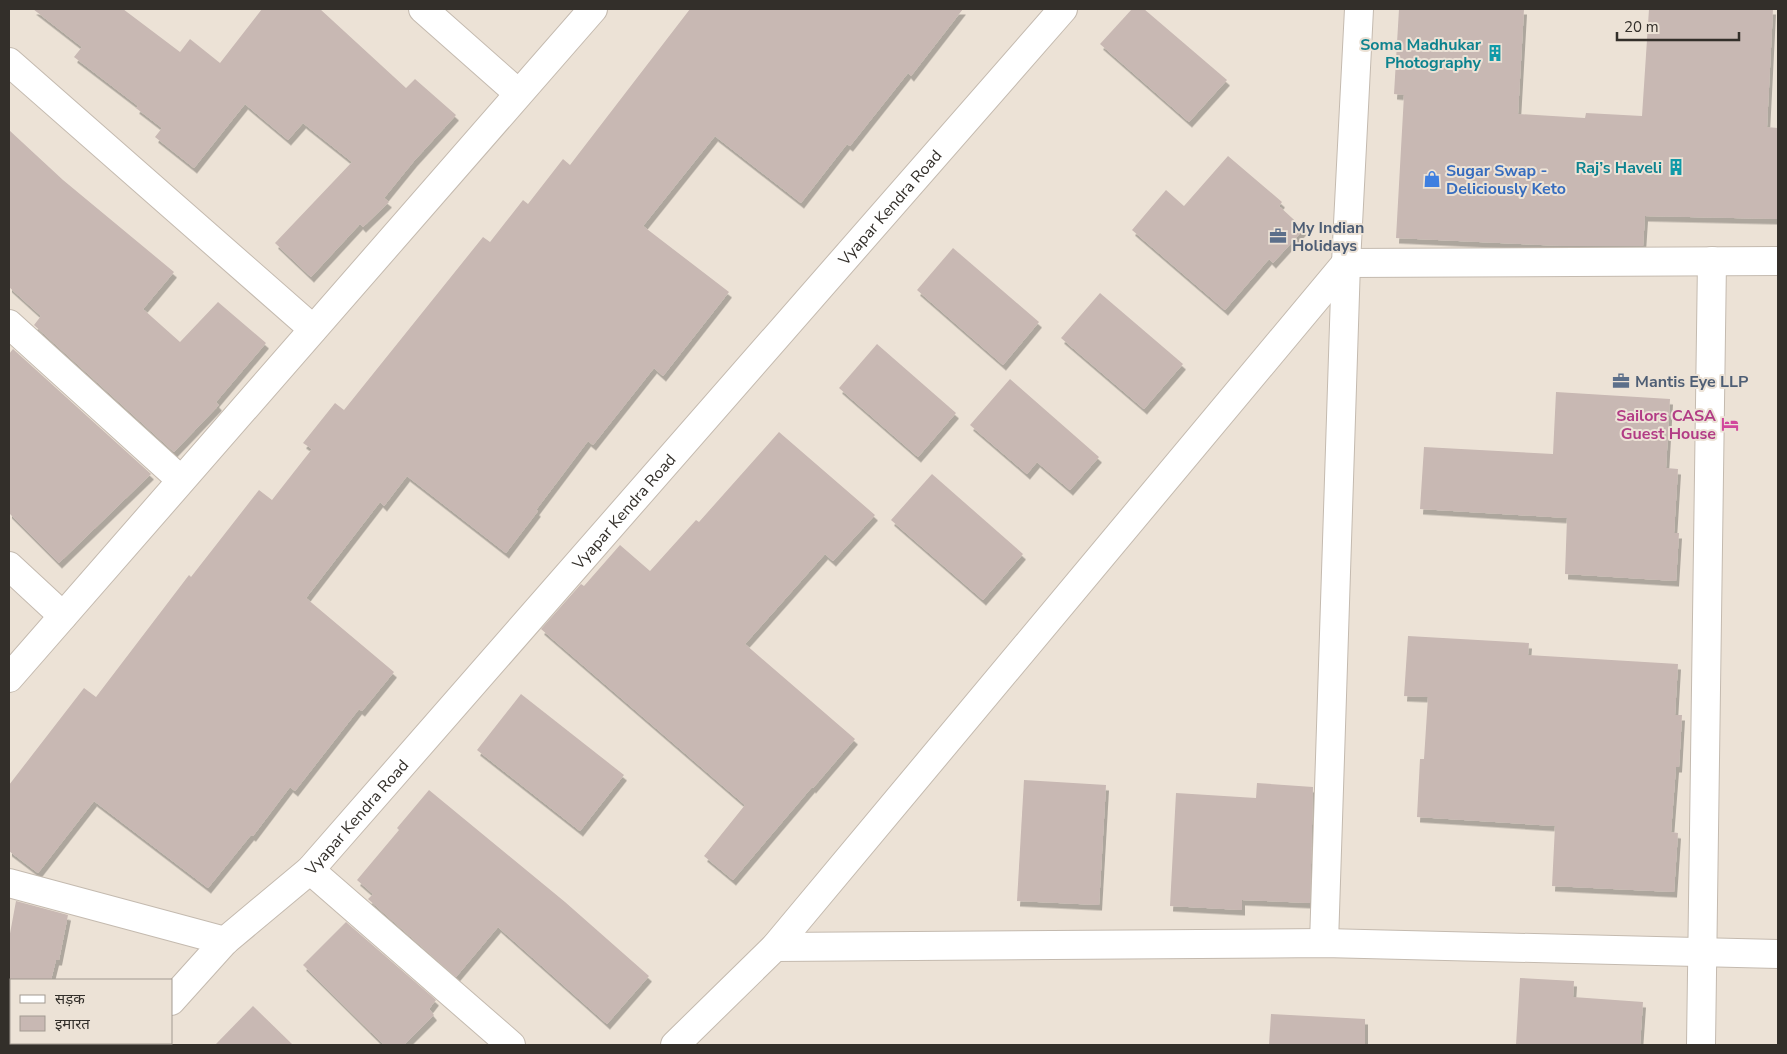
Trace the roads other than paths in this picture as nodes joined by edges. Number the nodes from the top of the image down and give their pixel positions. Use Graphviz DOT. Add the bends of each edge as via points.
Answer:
graph roads {
  1 [pos="423,9"];
  2 [pos="593,9"];
  3 [pos="1063,9"];
  4 [pos="1359,9"];
  5 [pos="9,62"];
  6 [pos="518,93"];
  7 [pos="1712,261"];
  8 [pos="1778,261"];
  9 [pos="1346,263"];
  10 [pos="9,324"];
  11 [pos="313,329"];
  12 [pos="181,480"];
  13 [pos="9,566"];
  14 [pos="63,616"];
  15 [pos="9,678"];
  16 [pos="310,870"];
  17 [pos="9,883"];
  18 [pos="225,941"];
  19 [pos="1324,943"];
  20 [pos="775,947"];
  21 [pos="1703,951"];
  22 [pos="1778,954"];
  23 [pos="172,1000"];
  24 [pos="511,1045"];
  25 [pos="675,1045"];
  26 [pos="1701,1045"];
  1 -- 6 [label="street"];
  2 -- 6 [label="street"];
  3 -- 16 [label="street, Vyapar Kendra Road"];
  4 -- 9 [label="street"];
  5 -- 11 [label="street"];
  6 -- 11 [label="street"];
  7 -- 8 [label="street"];
  7 -- 9 [label="street"];
  7 -- 21 [label="street"];
  9 -- 19 [label="street"];
  9 -- 20 [label="street"];
  10 -- 12 [label="street"];
  11 -- 12 [label="street"];
  12 -- 14 [label="street"];
  13 -- 14 [label="street"];
  14 -- 15 [label="street"];
  16 -- 18 [label="street, Vyapar Kendra Road"];
  16 -- 24 [label="street"];
  17 -- 18 [label="street"];
  18 -- 23 [label="street, Vyapar Kendra Road"];
  19 -- 20 [label="street"];
  19 -- 21 [label="street"];
  20 -- 25 [label="street"];
  21 -- 22 [label="street"];
  21 -- 26 [label="street"];
}
